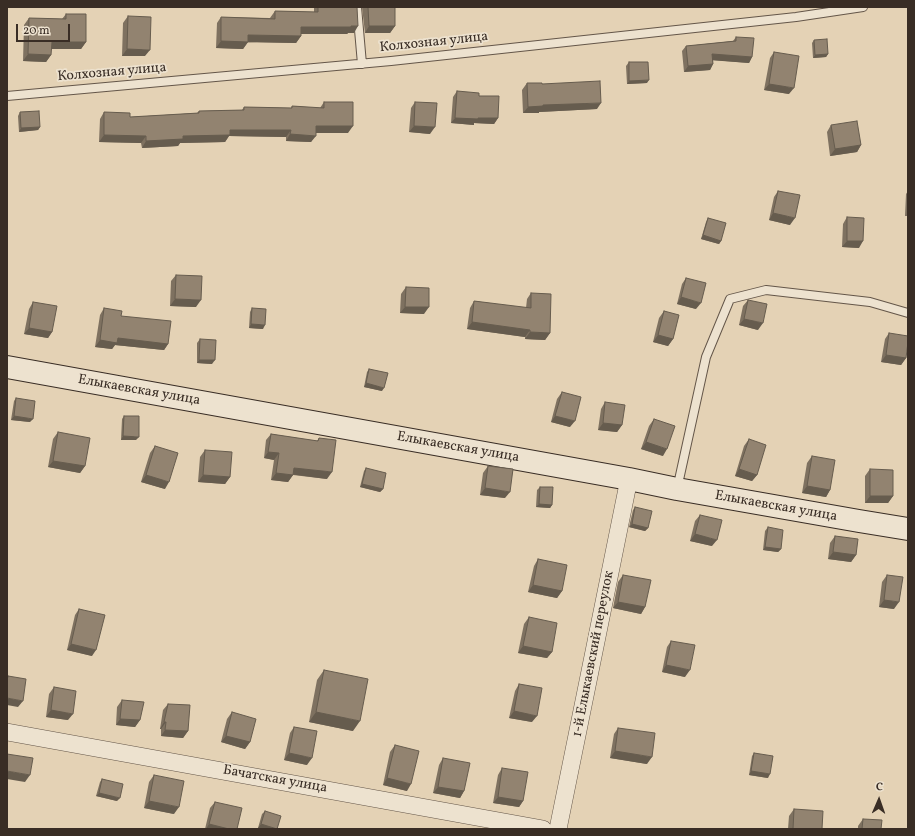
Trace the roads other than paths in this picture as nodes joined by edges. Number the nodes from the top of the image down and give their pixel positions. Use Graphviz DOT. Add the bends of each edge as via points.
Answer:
graph roads {
  1 [pos="357,7"];
  2 [pos="863,7"];
  3 [pos="362,64"];
  4 [pos="7,96"];
  5 [pos="908,313"];
  6 [pos="7,367"];
  7 [pos="629,479"];
  8 [pos="677,489"];
  9 [pos="908,529"];
  10 [pos="7,732"];
  11 [pos="543,829"];
  12 [pos="558,829"];
  1 -- 3 [label="lane"];
  2 -- 3 [label="lane, Колхозная улица" via="796,17"];
  3 -- 4 [label="lane, Колхозная улица"];
  5 -- 8 [label="lane" via="870,302 766,290 730,299 706,357"];
  6 -- 7 [label="street, Елыкаевская улица"];
  7 -- 8 [label="street, Елыкаевская улица"];
  7 -- 12 [label="street, 1-й Елыкаевский переулок"];
  8 -- 9 [label="street, Елыкаевская улица"];
  10 -- 11 [label="street, Бачатская улица"];
}
